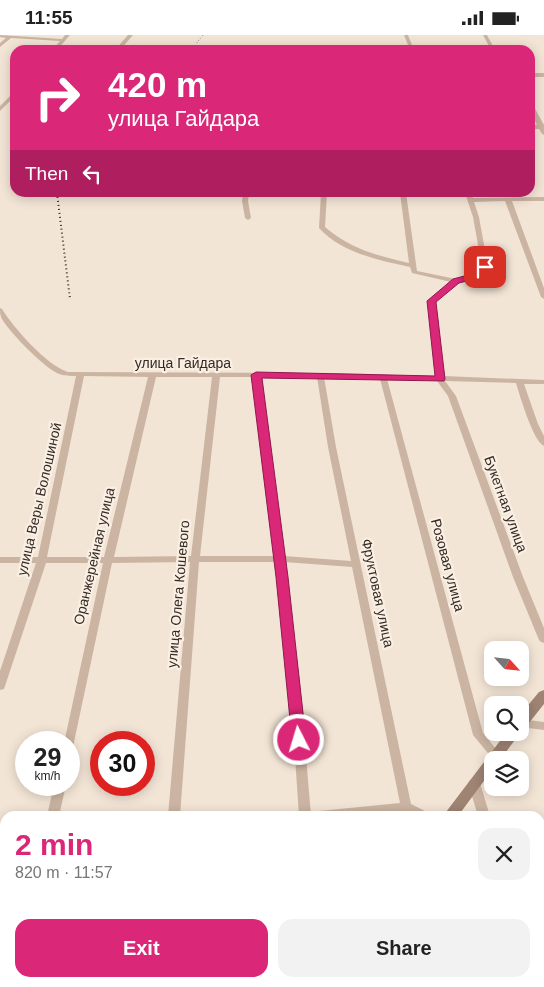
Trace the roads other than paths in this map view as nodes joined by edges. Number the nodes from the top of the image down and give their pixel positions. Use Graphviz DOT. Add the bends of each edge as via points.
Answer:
graph roads {
  1 [pos="68,35"];
  2 [pos="131,35"];
  3 [pos="0,36"];
  4 [pos="10,36"];
  5 [pos="63,40"];
  6 [pos="58,45"];
  7 [pos="122,45"];
  8 [pos="0,46"];
  9 [pos="10,98"];
  10 [pos="0,109"];
  11 [pos="535,114"];
  12 [pos="543,129"];
  13 [pos="246,197"];
  14 [pos="324,197"];
  15 [pos="404,197"];
  16 [pos="470,197"];
  17 [pos="544,199"];
  18 [pos="471,200"];
  19 [pos="508,200"];
  20 [pos="248,218"];
  21 [pos="413,266"];
  22 [pos="456,281"];
  23 [pos="544,297"];
  24 [pos="0,309"];
  25 [pos="80,375"];
  26 [pos="152,375"];
  27 [pos="216,375"];
  28 [pos="256,375"];
  29 [pos="320,375"];
  30 [pos="383,377"];
  31 [pos="440,379"];
  32 [pos="519,381"];
  33 [pos="544,382"];
  34 [pos="544,444"];
  35 [pos="195,558"];
  36 [pos="280,559"];
  37 [pos="0,560"];
  38 [pos="42,560"];
  39 [pos="108,561"];
  40 [pos="357,564"];
  41 [pos="544,640"];
  42 [pos="0,686"];
  43 [pos="542,701"];
  44 [pos="529,714"];
  45 [pos="529,724"];
  46 [pos="544,726"];
  47 [pos="72,731"];
  48 [pos="507,741"];
  49 [pos="492,751"];
  50 [pos="499,751"];
  51 [pos="484,770"];
  52 [pos="474,783"];
  53 [pos="58,796"];
  54 [pos="55,811"];
  55 [pos="174,811"];
  56 [pos="305,811"];
  57 [pos="407,811"];
  58 [pos="454,811"];
  59 [pos="482,811"];
  1 -- 5 [label="street"];
  2 -- 7 [label="street"];
  3 -- 4 [label="street"];
  4 -- 5 [label="street"];
  4 -- 8 [label="street"];
  5 -- 6 [label="street"];
  9 -- 10 [label="street"];
  11 -- 12 [label="street"];
  13 -- 20 [label="street"];
  14 -- 21 [label="street" via="322,227 334,239 378,257"];
  15 -- 21 [label="street"];
  16 -- 18 [label="street"];
  17 -- 19 [label="street"];
  18 -- 19 [label="street"];
  18 -- 22 [label="street" via="485,267 475,276"];
  19 -- 23 [label="street"];
  21 -- 22 [label="street" via="414,272"];
  22 -- 31 [label="street" via="431,301"];
  24 -- 25 [label="street, улица Гайдара" via="16,332 58,371"];
  25 -- 26 [label="street, улица Гайдара"];
  25 -- 38 [label="street, улица Веры Волошиной"];
  26 -- 27 [label="street, улица Гайдара"];
  26 -- 39 [label="street, Оранжерейная улица"];
  27 -- 28 [label="street, улица Гайдара"];
  27 -- 35 [label="street, улица Олега Кошевого"];
  28 -- 29 [label="street, улица Гайдара"];
  28 -- 36 [label="street"];
  29 -- 30 [label="street, улица Гайдара"];
  29 -- 40 [label="street, Фруктовая улица"];
  30 -- 31 [label="street, улица Гайдара"];
  30 -- 49 [label="street, Розовая улица" via="478,735"];
  31 -- 32 [label="street, улица Гайдара"];
  31 -- 41 [label="street, Букетная улица" via="452,396"];
  32 -- 33 [label="street, улица Гайдара"];
  32 -- 34 [label="street"];
  35 -- 36 [label="street"];
  35 -- 39 [label="street"];
  35 -- 55 [label="street, улица Олега Кошевого"];
  36 -- 40 [label="street"];
  36 -- 56 [label="street" via="295,683"];
  37 -- 38 [label="street"];
  38 -- 39 [label="street"];
  38 -- 42 [label="street, улица Веры Волошиной"];
  39 -- 47 [label="street, Оранжерейная улица"];
  40 -- 57 [label="street, Фруктовая улица"];
  43 -- 44 [label="main road"];
  45 -- 46 [label="street"];
  48 -- 50 [label="main road"];
  51 -- 52 [label="main road"];
  52 -- 58 [label="main road"];
  52 -- 59 [label="street"];
  53 -- 54 [label="street"];
}
